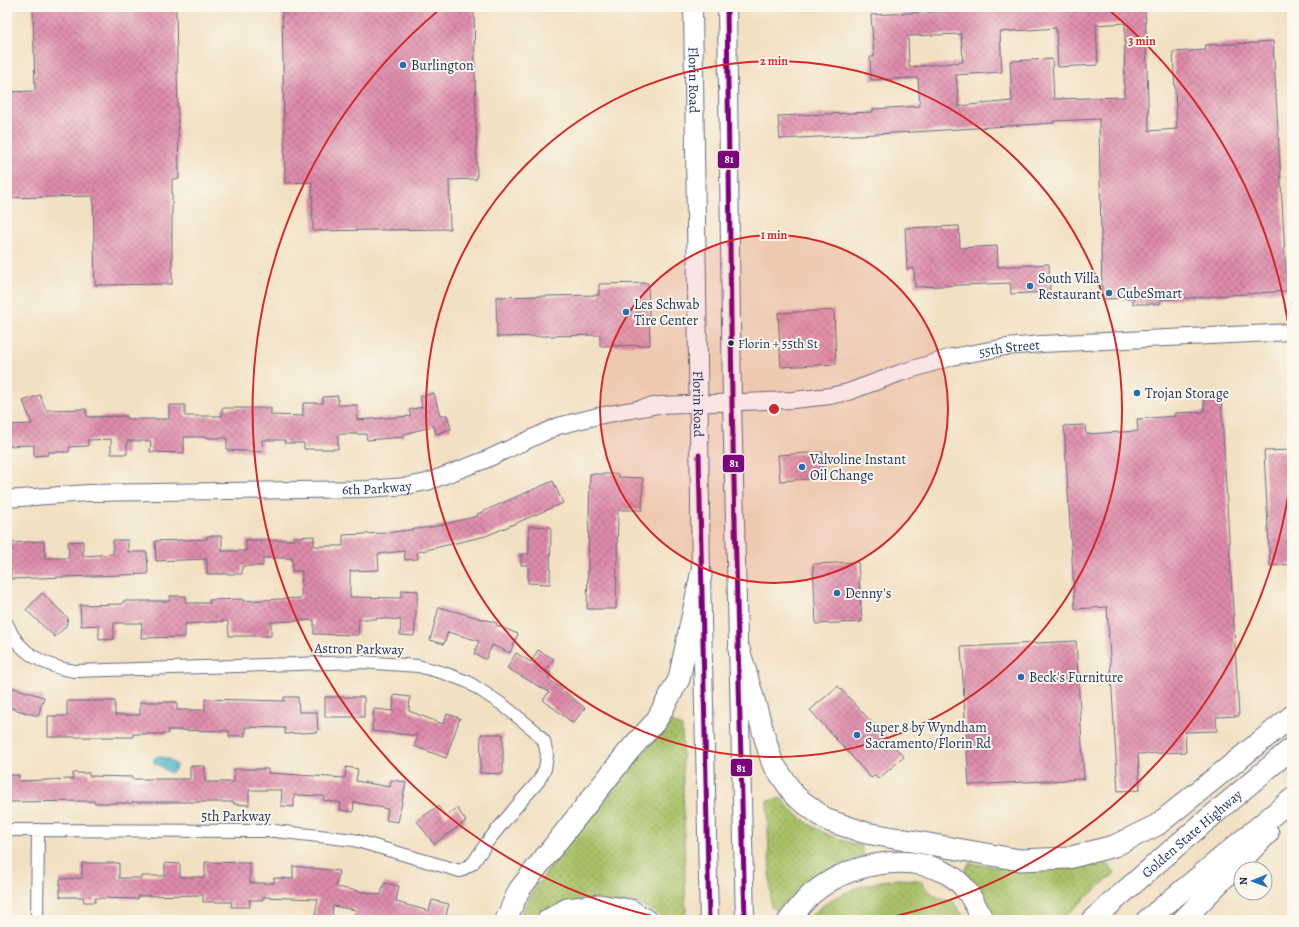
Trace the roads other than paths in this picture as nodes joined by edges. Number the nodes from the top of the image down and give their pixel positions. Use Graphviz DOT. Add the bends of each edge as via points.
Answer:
graph roads {
  1 [pos="693,7"];
  2 [pos="727,7"];
  3 [pos="1292,332"];
  4 [pos="732,402"];
  5 [pos="698,403"];
  6 [pos="7,499"];
  7 [pos="701,575"];
  8 [pos="7,624"];
  9 [pos="739,649"];
  10 [pos="1292,716"];
  11 [pos="1292,748"];
  12 [pos="1292,799"];
  13 [pos="1292,808"];
  14 [pos="7,830"];
  15 [pos="38,830"];
  16 [pos="460,871"];
  17 [pos="37,920"];
  18 [pos="506,920"];
  19 [pos="548,920"];
  20 [pos="646,920"];
  21 [pos="709,920"];
  22 [pos="745,920"];
  23 [pos="789,920"];
  24 [pos="983,920"];
  25 [pos="1092,920"];
  26 [pos="1147,920"];
  27 [pos="1183,920"];
  1 -- 5 [label="main road, Florin Road"];
  2 -- 4 [label="main road"];
  3 -- 4 [label="street, 55th Street" via="1006,347 952,357 830,396"];
  4 -- 5 [label="street, 6th Parkway"];
  4 -- 9 [label="main road"];
  5 -- 6 [label="street, 6th Parkway" via="638,407 558,426 467,468 408,486 368,489 88,493"];
  5 -- 7 [label="main road, Florin Road"];
  7 -- 18 [label="highway" via="679,679 656,721 628,752 519,890"];
  7 -- 21 [label="main road, Florin Road"];
  8 -- 16 [label="street, Astron Parkway" via="18,643 30,655 59,669 75,671 361,662 418,666 468,682 534,730 544,741 546,755 545,769 538,782 488,841 473,863"];
  9 -- 10 [label="highway" via="772,762 795,796 827,820 866,833 1020,860 1068,858 1114,846 1157,825"];
  9 -- 22 [label="main road"];
  11 -- 25 [label="highway, Golden State Highway"];
  12 -- 26 [label="highway"];
  13 -- 27 [label="highway"];
  14 -- 15 [label="street, 5th Parkway"];
  15 -- 16 [label="street, 5th Parkway" via="275,831 354,840"];
  15 -- 17 [label="street"];
  19 -- 20 [label="highway" via="567,910 599,905 630,910"];
  23 -- 24 [label="highway" via="813,893 845,874 881,863 918,863 947,873 970,894"];
}
